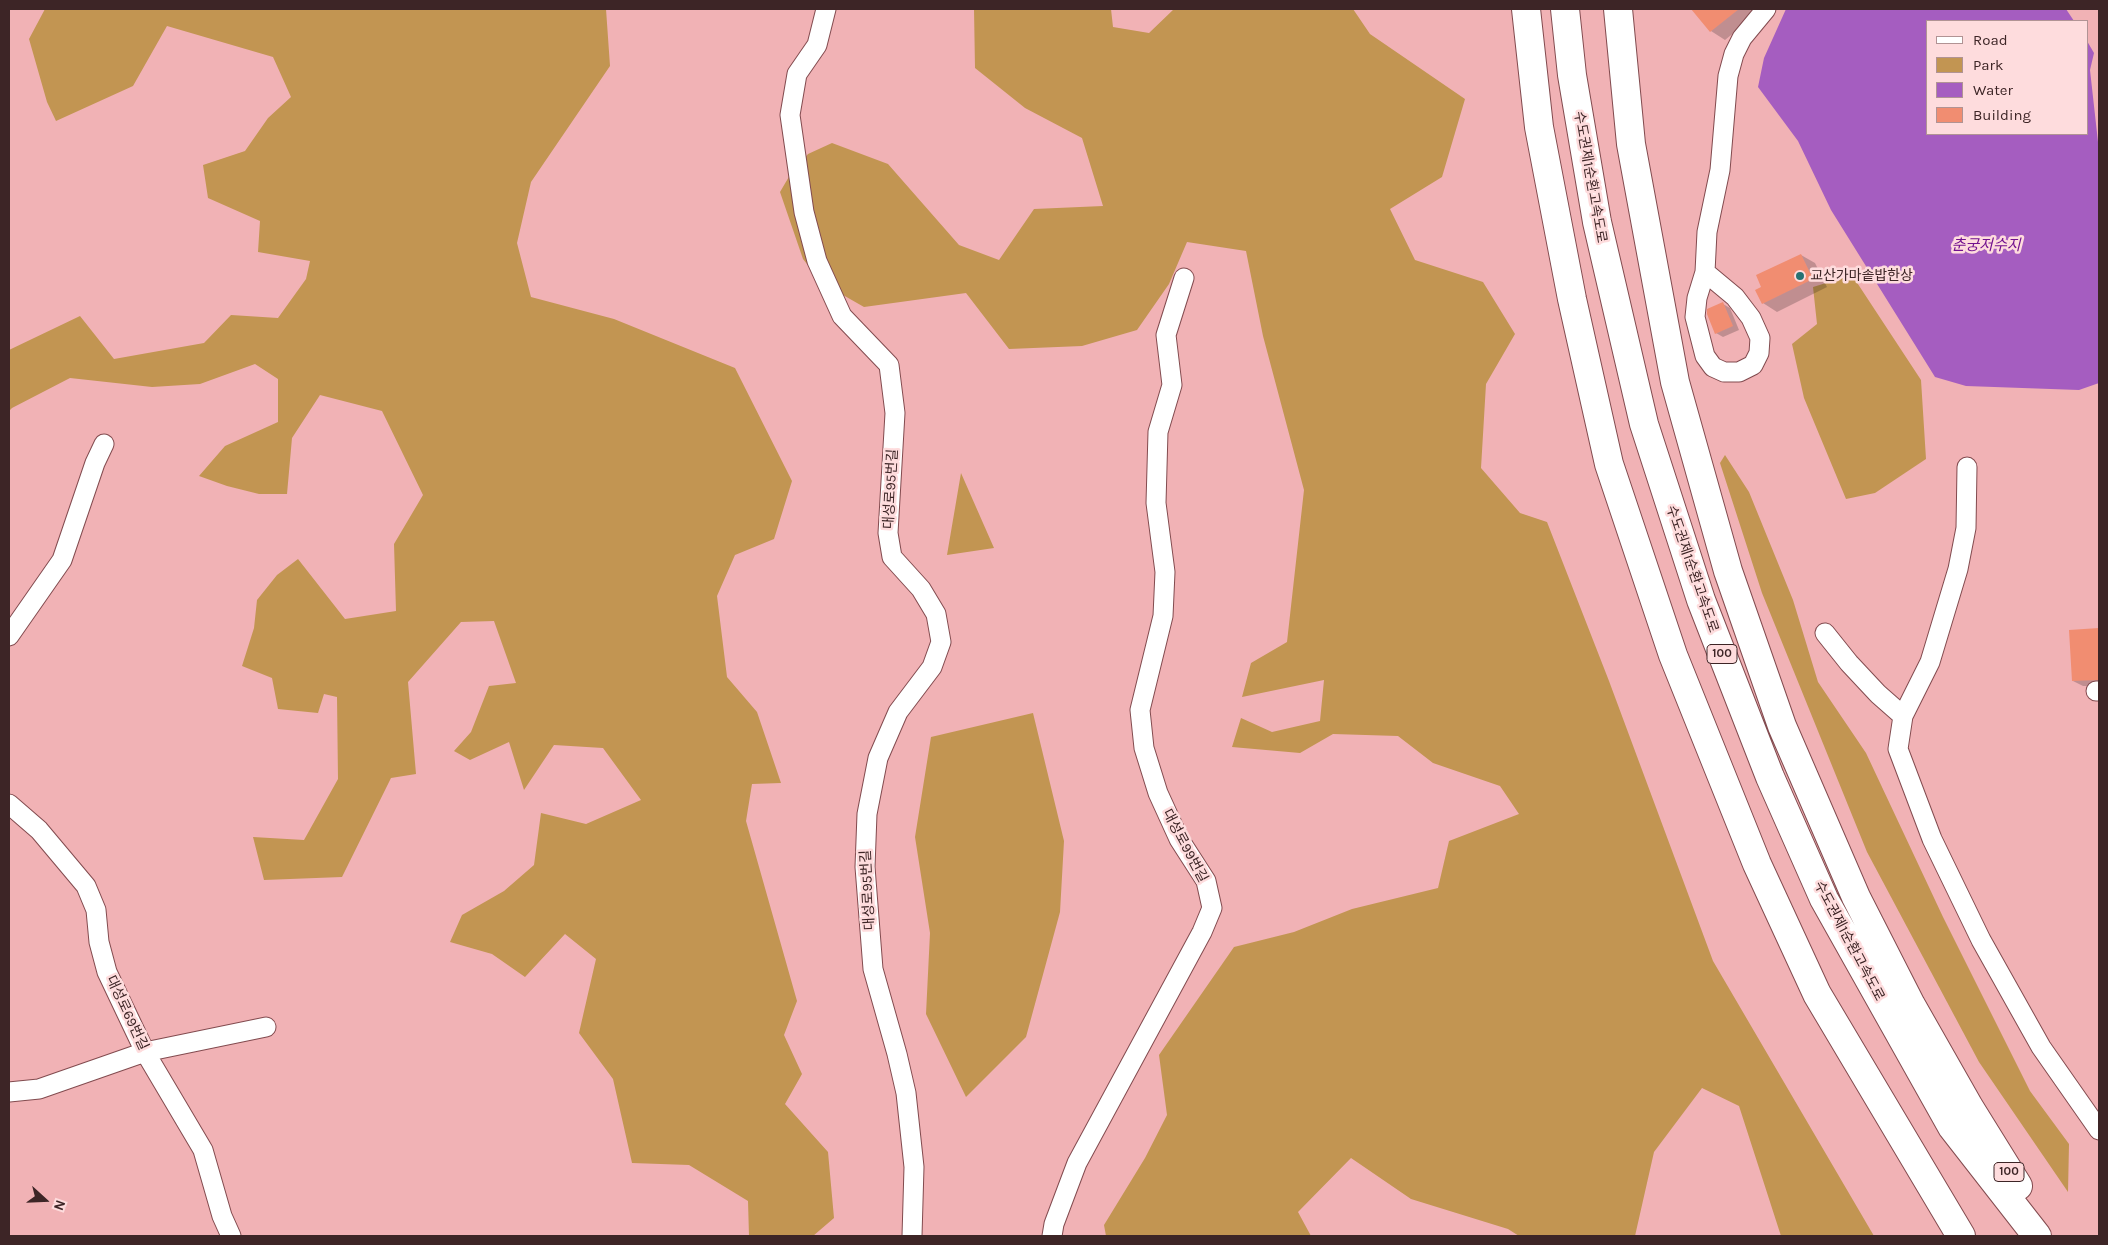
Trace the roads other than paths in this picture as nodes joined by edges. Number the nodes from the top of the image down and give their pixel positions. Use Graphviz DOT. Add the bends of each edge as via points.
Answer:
graph roads {
  1 [pos="826,9"];
  2 [pos="1526,9"];
  3 [pos="1564,9"];
  4 [pos="1618,9"];
  5 [pos="1766,9"];
  6 [pos="1705,272"];
  7 [pos="1184,278"];
  8 [pos="104,444"];
  9 [pos="1967,467"];
  10 [pos="1825,633"];
  11 [pos="9,636"];
  12 [pos="1903,716"];
  13 [pos="9,804"];
  14 [pos="266,1027"];
  15 [pos="145,1052"];
  16 [pos="9,1092"];
  17 [pos="2099,1130"];
  18 [pos="231,1236"];
  19 [pos="912,1236"];
  20 [pos="1052,1236"];
  21 [pos="1960,1236"];
  22 [pos="2037,1236"];
  23 [pos="2048,1236"];
  1 -- 19 [label="street, 대성로95번길" via="817,45 797,74 790,115 804,212 817,261 842,316 889,365 895,413 888,532 892,557 920,588 936,614 941,642 932,667 898,712 878,758 867,814 865,867 873,969 906,1094 914,1167"];
  2 -- 21 [label="highway" via="1539,127 1572,299 1609,464 1673,655 1757,864 1817,994"];
  3 -- 22 [label="highway, 수도권제1순환고속도로 / 100" via="1597,222 1644,424 1705,609 1770,778 1824,899 1952,1127"];
  4 -- 23 [label="highway, 수도권제1순환고속도로 / 100" via="1631,144 1675,382 1728,571 1782,726 1856,897 1911,1005"];
  5 -- 6 [label="street" via="1742,38 1728,76 1720,170 1707,232"];
  6 -- 6 [label="street" via="1695,317 1705,356 1714,367 1724,372 1740,372 1753,365 1759,353 1760,338 1751,318 1735,297"];
  7 -- 20 [label="street, 대성로99번길" via="1166,336 1172,385 1158,432 1156,502 1165,572 1163,616 1140,710 1144,748 1158,794 1179,839 1206,881 1212,908 1077,1163"];
  8 -- 11 [label="street" via="62,560"];
  9 -- 12 [label="street" via="1966,528 1958,569 1930,662"];
  10 -- 12 [label="street" via="1878,694"];
  12 -- 17 [label="street" via="1898,749 1932,839 1981,940 2040,1047"];
  13 -- 15 [label="street, 대성로69번길" via="39,830 86,886 96,910 99,942 107,972"];
  14 -- 15 [label="street"];
  15 -- 16 [label="street" via="39,1089"];
  15 -- 18 [label="street, 대성로69번길" via="203,1150"];
}
